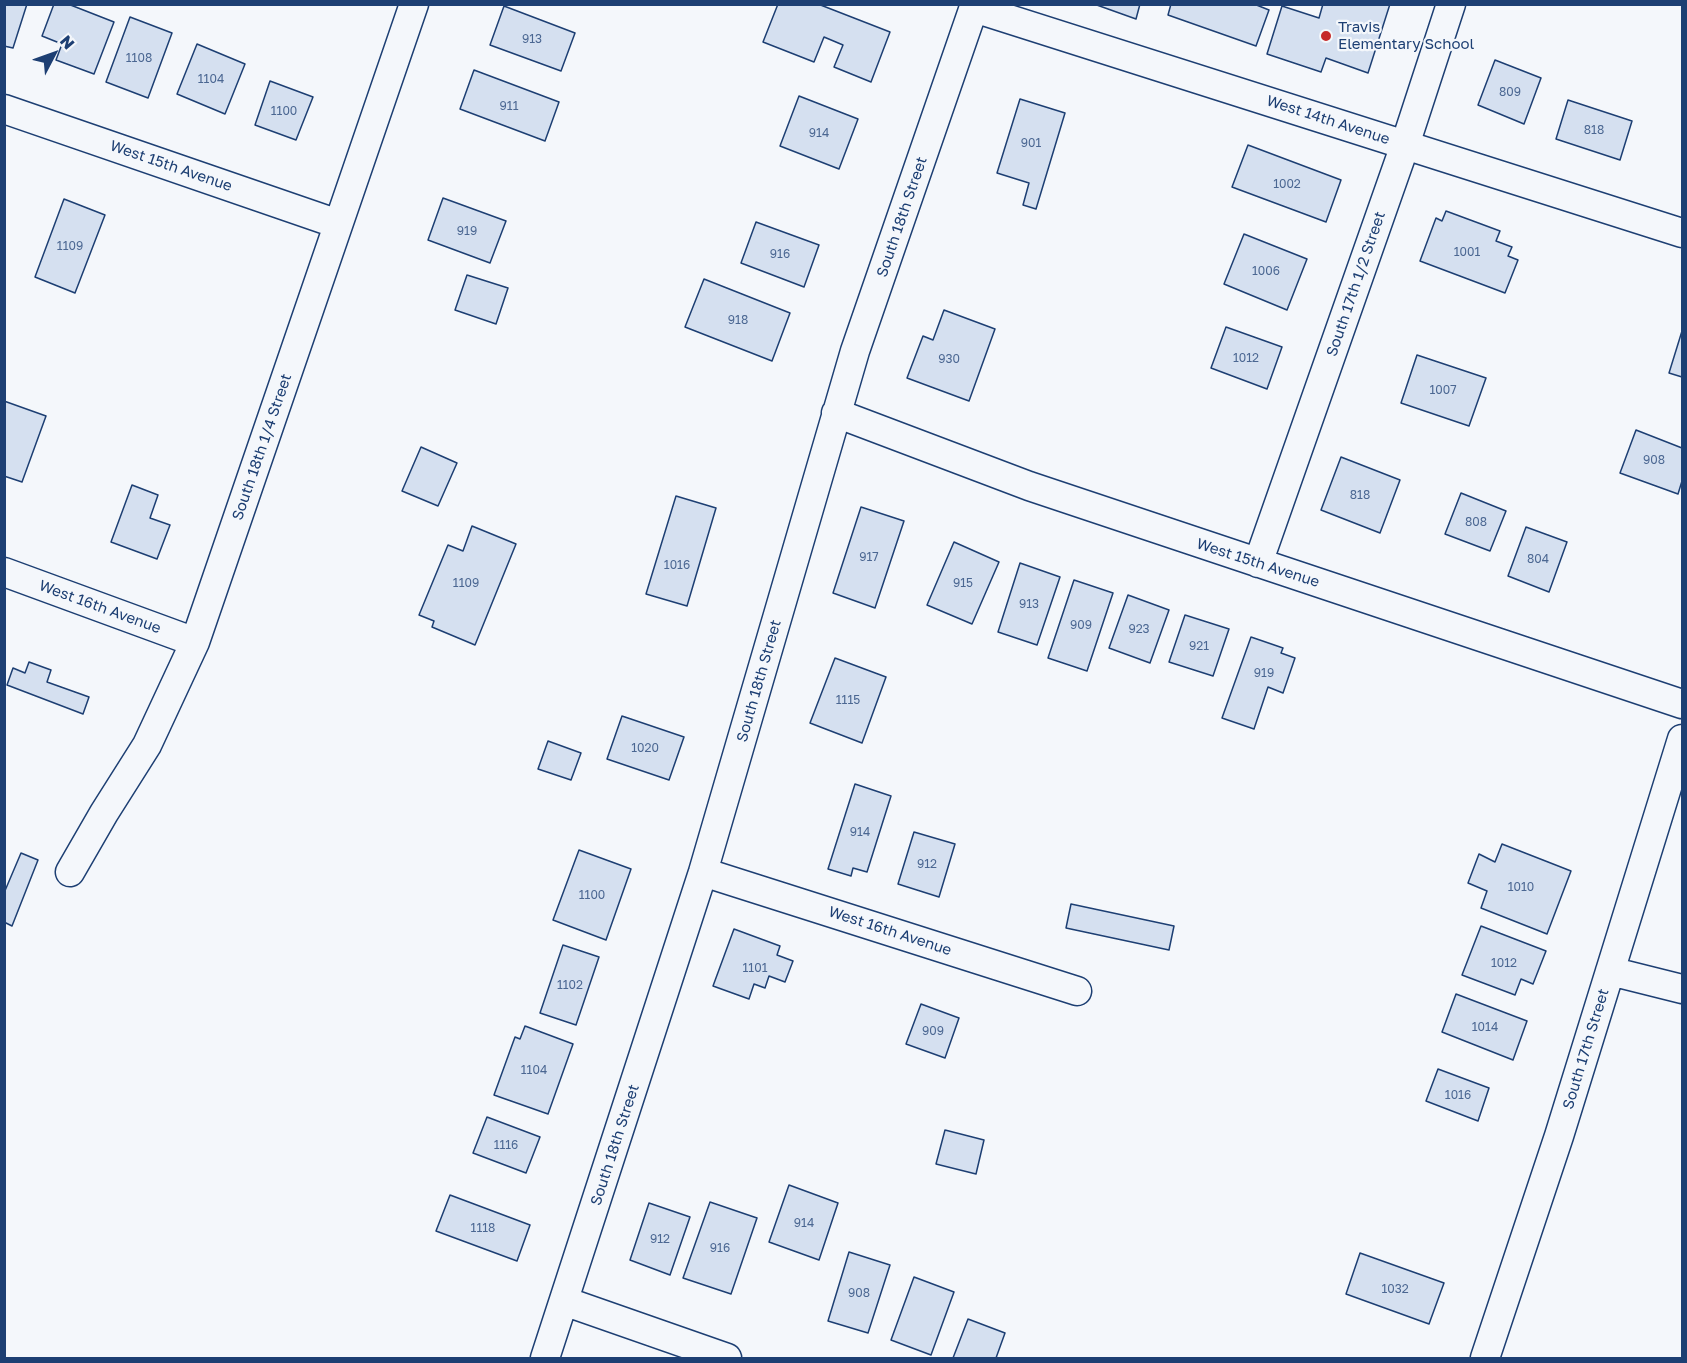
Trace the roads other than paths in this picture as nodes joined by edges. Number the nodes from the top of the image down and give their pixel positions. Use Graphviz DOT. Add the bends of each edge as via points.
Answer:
graph roads {
  1 [pos="414,4"];
  2 [pos="1451,4"];
  3 [pos="975,6"];
  4 [pos="4,109"];
  5 [pos="1405,145"];
  6 [pos="338,224"];
  7 [pos="1683,233"];
  8 [pos="837,413"];
  9 [pos="1258,563"];
  10 [pos="4,572"];
  11 [pos="195,642"];
  12 [pos="1683,704"];
  13 [pos="1683,739"];
  14 [pos="70,872"];
  15 [pos="703,872"];
  16 [pos="1610,971"];
  17 [pos="1683,989"];
  18 [pos="1077,991"];
  19 [pos="564,1301"];
  20 [pos="545,1359"];
  21 [pos="727,1359"];
  22 [pos="1485,1359"];
  1 -- 6 [label="street, South 18th 1/4 Street"];
  2 -- 5 [label="street, South 17th 1/2 Street"];
  3 -- 5 [label="street, West 14th Avenue"];
  3 -- 8 [label="street, South 18th Street"];
  4 -- 6 [label="street, West 15th Avenue"];
  5 -- 7 [label="street, West 14th Avenue"];
  5 -- 9 [label="street, South 17th 1/2 Street"];
  6 -- 11 [label="street, South 18th 1/4 Street"];
  8 -- 9 [label="street, West 15th Avenue" via="1029,486"];
  8 -- 15 [label="street, South 18th Street"];
  9 -- 12 [label="street, West 15th Avenue"];
  10 -- 11 [label="street, West 16th Avenue"];
  11 -- 14 [label="street, South 18th 1/4 Street" via="147,745"];
  13 -- 16 [label="street, South 17th Street"];
  15 -- 18 [label="street, West 16th Avenue"];
  15 -- 19 [label="street, South 18th Street"];
  16 -- 17 [label="street"];
  16 -- 22 [label="street, South 17th Street"];
  19 -- 20 [label="street, South 18th Street"];
  19 -- 21 [label="street"];
}
